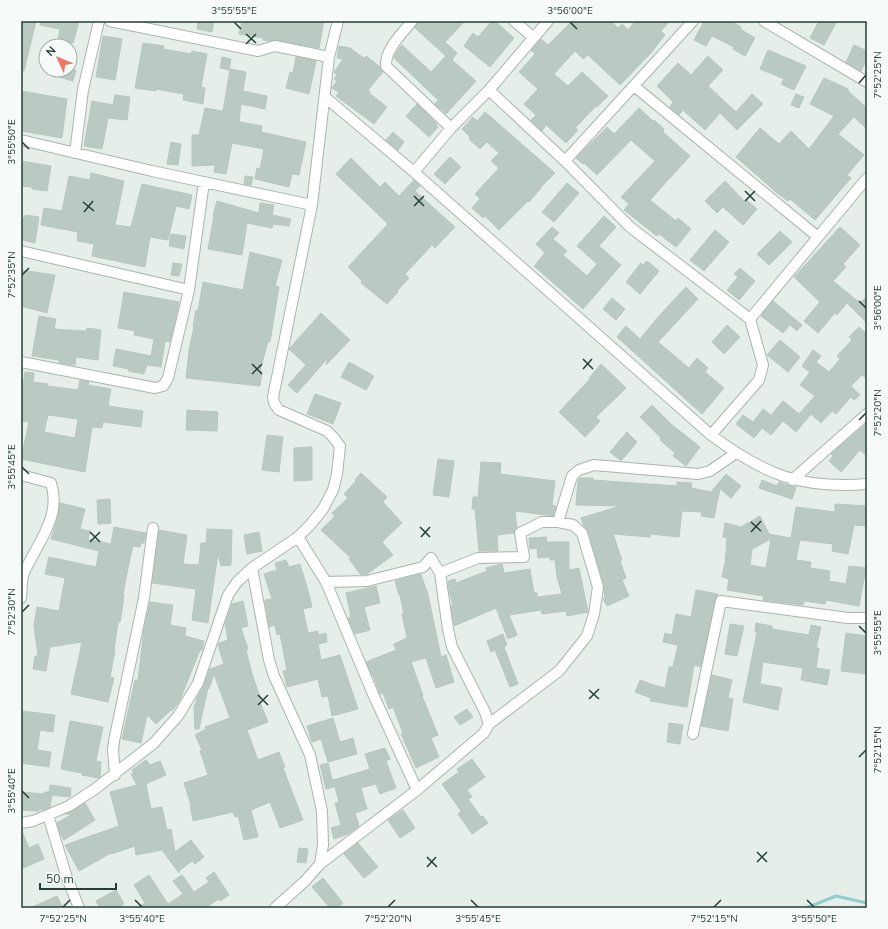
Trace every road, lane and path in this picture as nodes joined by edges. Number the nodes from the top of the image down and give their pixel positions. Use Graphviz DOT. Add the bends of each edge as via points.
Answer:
graph roads {
  1 [pos="99,21"];
  2 [pos="110,21"];
  3 [pos="338,21"];
  4 [pos="412,21"];
  5 [pos="514,21"];
  6 [pos="548,21"];
  7 [pos="693,21"];
  8 [pos="764,21"];
  9 [pos="534,37"];
  10 [pos="329,57"];
  11 [pos="867,82"];
  12 [pos="634,86"];
  13 [pos="489,90"];
  14 [pos="325,97"];
  15 [pos="451,128"];
  16 [pos="21,140"];
  17 [pos="75,153"];
  18 [pos="565,161"];
  19 [pos="414,172"];
  20 [pos="867,178"];
  21 [pos="204,182"];
  22 [pos="312,205"];
  23 [pos="818,237"];
  24 [pos="21,251"];
  25 [pos="189,290"];
  26 [pos="750,319"];
  27 [pos="21,362"];
  28 [pos="867,414"];
  29 [pos="711,436"];
  30 [pos="736,453"];
  31 [pos="21,475"];
  32 [pos="792,480"];
  33 [pos="867,484"];
  34 [pos="558,522"];
  35 [pos="153,528"];
  36 [pos="298,537"];
  37 [pos="252,568"];
  38 [pos="440,573"];
  39 [pos="22,574"];
  40 [pos="326,582"];
  41 [pos="21,598"];
  42 [pos="867,618"];
  43 [pos="489,724"];
  44 [pos="693,734"];
  45 [pos="114,775"];
  46 [pos="417,790"];
  47 [pos="48,815"];
  48 [pos="21,823"];
  49 [pos="320,864"];
  50 [pos="79,908"];
  51 [pos="275,908"];
  1 -- 17 [label="street" via="83,90"];
  2 -- 10 [label="street" via="258,52 275,46"];
  3 -- 10 [label="street"];
  4 -- 15 [label="street" via="390,50 386,66"];
  5 -- 9 [label="street"];
  6 -- 9 [label="street"];
  7 -- 12 [label="street"];
  8 -- 11 [label="street"];
  9 -- 13 [label="street"];
  10 -- 14 [label="street"];
  12 -- 18 [label="street"];
  12 -- 23 [label="street"];
  13 -- 15 [label="street"];
  13 -- 18 [label="street"];
  14 -- 19 [label="street"];
  14 -- 22 [label="street"];
  15 -- 19 [label="street"];
  16 -- 17 [label="street"];
  17 -- 21 [label="street"];
  18 -- 26 [label="street" via="630,227"];
  19 -- 29 [label="street"];
  20 -- 23 [label="street"];
  21 -- 22 [label="street"];
  21 -- 25 [label="street"];
  22 -- 36 [label="street" via="273,397 279,410 327,431 340,446 333,490 323,509"];
  23 -- 26 [label="street"];
  24 -- 25 [label="street"];
  25 -- 27 [label="street" via="168,378 163,386 155,388"];
  26 -- 29 [label="street" via="763,365 762,373 759,380"];
  28 -- 32 [label="street"];
  29 -- 30 [label="street"];
  30 -- 32 [label="street"];
  30 -- 34 [label="street" via="710,471 698,474 594,465 579,470 572,476"];
  31 -- 39 [label="street" via="51,483 55,494 52,520"];
  32 -- 33 [label="street" via="820,484"];
  34 -- 38 [label="street" via="542,522 520,533 524,557 478,558"];
  34 -- 43 [label="street" via="573,525 582,533 598,587 594,614 587,636 559,671"];
  35 -- 45 [label="street" via="144,598 114,741"];
  36 -- 37 [label="street"];
  36 -- 40 [label="street"];
  37 -- 45 [label="street" via="228,595 198,683 178,716 154,743"];
  37 -- 49 [label="street" via="269,660 312,762 322,811 323,845"];
  38 -- 40 [label="street" via="431,558 423,567 367,581"];
  38 -- 43 [label="street" via="452,647"];
  39 -- 41 [label="street"];
  40 -- 46 [label="street"];
  42 -- 44 [label="street" via="848,618 721,601"];
  43 -- 46 [label="street" via="484,733"];
  45 -- 47 [label="street" via="69,806"];
  46 -- 49 [label="street"];
  47 -- 48 [label="street"];
  47 -- 50 [label="street"];
  49 -- 51 [label="street"];
}
